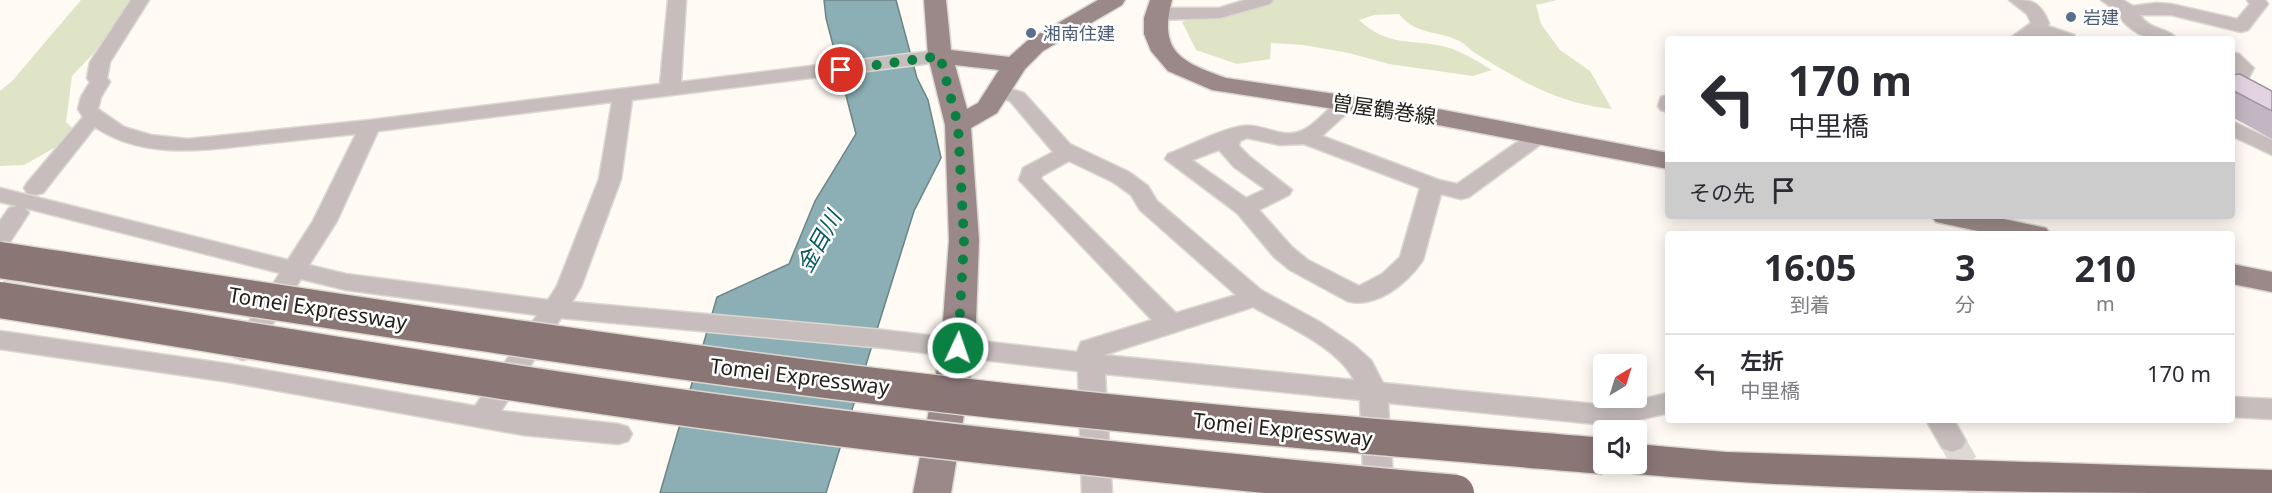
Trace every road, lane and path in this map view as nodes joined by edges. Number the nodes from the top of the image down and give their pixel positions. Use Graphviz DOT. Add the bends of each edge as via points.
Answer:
graph roads {
  1 [pos="140,0"];
  2 [pos="676,0"];
  3 [pos="936,0"];
  4 [pos="1114,0"];
  5 [pos="1264,0"];
  6 [pos="2019,0"];
  7 [pos="2110,0"];
  8 [pos="2256,0"];
  9 [pos="1158,7"];
  10 [pos="2131,12"];
  11 [pos="2038,29"];
  12 [pos="2024,36"];
  13 [pos="2058,36"];
  14 [pos="2160,36"];
  15 [pos="936,57"];
  16 [pos="2235,60"];
  17 [pos="1016,65"];
  18 [pos="2235,75"];
  19 [pos="670,89"];
  20 [pos="998,91"];
  21 [pos="623,95"];
  22 [pos="1347,104"];
  23 [pos="954,107"];
  24 [pos="94,118"];
  25 [pos="370,126"];
  26 [pos="2235,129"];
  27 [pos="1541,136"];
  28 [pos="1308,138"];
  29 [pos="1229,140"];
  30 [pos="2272,149"];
  31 [pos="1069,152"];
  32 [pos="1665,160"];
  33 [pos="1432,185"];
  34 [pos="35,188"];
  35 [pos="0,195"];
  36 [pos="1245,208"];
  37 [pos="17,213"];
  38 [pos="1961,219"];
  39 [pos="2021,231"];
  40 [pos="0,240"];
  41 [pos="0,260"];
  42 [pos="296,270"];
  43 [pos="2235,275"];
  44 [pos="2272,282"];
  45 [pos="1256,298"];
  46 [pos="0,300"];
  47 [pos="555,309"];
  48 [pos="1171,324"];
  49 [pos="0,340"];
  50 [pos="958,348"];
  51 [pos="1089,363"];
  52 [pos="229,373"];
  53 [pos="1373,390"];
  54 [pos="1665,404"];
  55 [pos="2235,407"];
  56 [pos="2272,409"];
  57 [pos="482,418"];
  58 [pos="618,434"];
  59 [pos="1593,455"];
  60 [pos="1647,460"];
  61 [pos="2272,486"];
  62 [pos="932,493"];
  63 [pos="1097,493"];
  64 [pos="1379,493"];
  65 [pos="1456,493"];
  1 -- 24 [label="street" via="100,62 100,82 88,109"];
  2 -- 19 [label="street"];
  3 -- 15 [label="main road"];
  4 -- 17 [label="main road" via="1035,46"];
  5 -- 9 [label="street" via="1220,13"];
  6 -- 11 [label="street" via="2035,11"];
  7 -- 10 [label="street"];
  8 -- 10 [label="street" via="2259,4 2241,26 2169,9"];
  9 -- 22 [label="main road, 曽屋鶴巻線" via="1156,42 1162,55 1194,76 1253,91"];
  10 -- 14 [label="street" via="2130,18 2143,30"];
  11 -- 12 [label="street"];
  11 -- 13 [label="street"];
  15 -- 17 [label="main road"];
  15 -- 19 [label="street"];
  15 -- 23 [label="main road"];
  16 -- 18 [label="street" via="2244,68"];
  17 -- 20 [label="main road"];
  19 -- 21 [label="street"];
  20 -- 23 [label="main road" via="982,113"];
  20 -- 31 [label="street" via="1017,97 1062,149"];
  21 -- 25 [label="street"];
  21 -- 47 [label="street" via="610,179 569,287"];
  22 -- 27 [label="main road, 曽屋鶴巻線"];
  22 -- 28 [label="street"];
  23 -- 50 [label="main road" via="964,240"];
  24 -- 25 [label="street" via="131,136 188,145"];
  24 -- 34 [label="street"];
  25 -- 42 [label="street" via="325,221"];
  26 -- 30 [label="street"];
  27 -- 32 [label="main road, 曽屋鶴巻線"];
  27 -- 33 [label="street" via="1461,192"];
  28 -- 29 [label="street" via="1293,141 1253,132 1234,135"];
  28 -- 33 [label="street"];
  29 -- 36 [label="street" via="1228,147 1242,162 1281,190"];
  29 -- 36 [label="street" via="1176,159"];
  31 -- 45 [label="street" via="1121,177 1140,191 1148,205"];
  31 -- 48 [label="street" via="1031,173 1030,180"];
  33 -- 36 [label="street" via="1411,260 1391,280 1373,291 1356,295 1299,266"];
  35 -- 42 [label="street"];
  37 -- 40 [label="street"];
  38 -- 39 [label="main road"];
  41 -- 59 [label="highway, Tomei Expressway, bridge" via="585,349 927,392 1350,436"];
  42 -- 47 [label="street" via="346,282"];
  42 -- 52 [label="street"];
  43 -- 44 [label="main road"];
  45 -- 48 [label="street"];
  45 -- 53 [label="street" via="1346,351 1361,367"];
  46 -- 65 [label="highway, Tomei Expressway, bridge" via="555,389 913,437"];
  47 -- 50 [label="street"];
  47 -- 57 [label="street"];
  48 -- 51 [label="street" via="1090,348"];
  49 -- 52 [label="street"];
  50 -- 51 [label="street"];
  50 -- 62 [label="main road"];
  51 -- 53 [label="street"];
  51 -- 63 [label="street"];
  52 -- 57 [label="street"];
  53 -- 54 [label="street" via="1595,414"];
  53 -- 64 [label="street"];
  55 -- 56 [label="street"];
  57 -- 58 [label="street"];
  60 -- 61 [label="highway" via="1725,467"];
}
